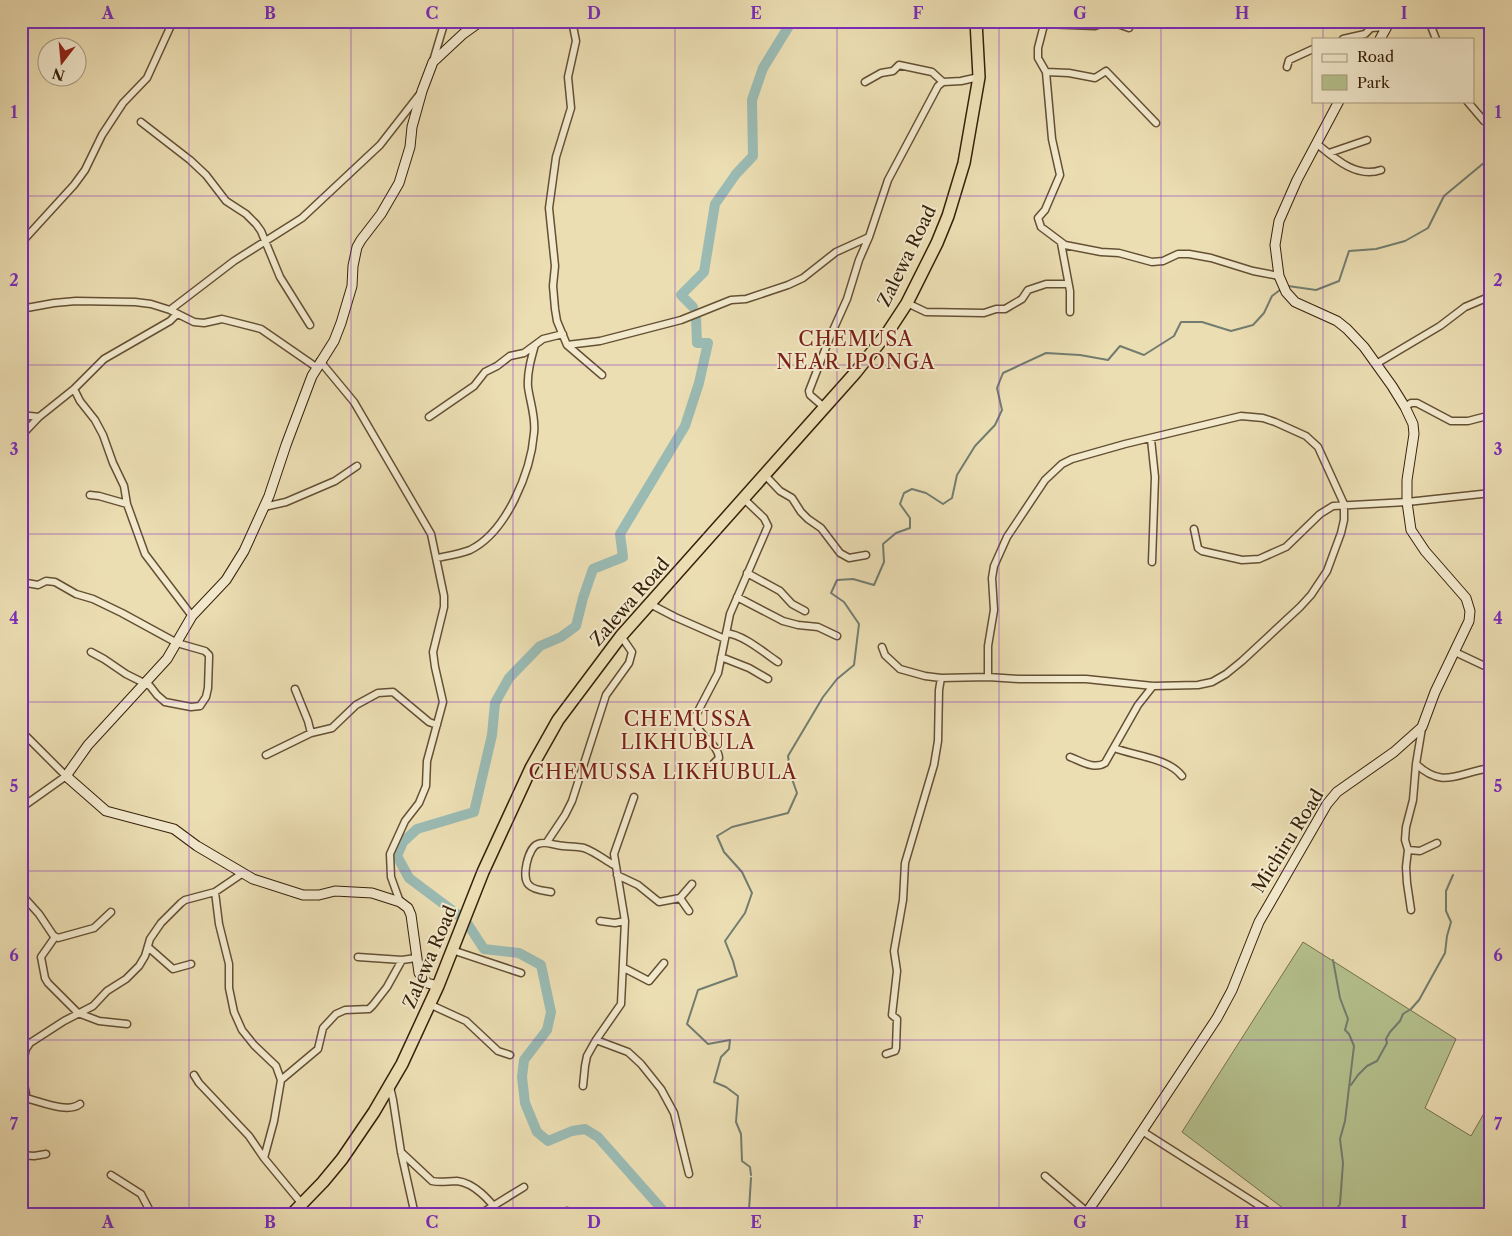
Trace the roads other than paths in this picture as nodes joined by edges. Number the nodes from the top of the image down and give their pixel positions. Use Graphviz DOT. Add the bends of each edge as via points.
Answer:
graph roads {
  1 [pos="173,21"];
  2 [pos="444,21"];
  3 [pos="481,21"];
  4 [pos="572,21"];
  5 [pos="976,21"];
  6 [pos="1360,21"];
  7 [pos="1429,21"];
  8 [pos="1045,23"];
  9 [pos="1388,24"];
  10 [pos="1129,28"];
  11 [pos="1371,28"];
  12 [pos="1347,38"];
  13 [pos="1381,38"];
  14 [pos="1436,38"];
  15 [pos="1312,49"];
  16 [pos="432,62"];
  17 [pos="1287,67"];
  18 [pos="1046,72"];
  19 [pos="979,77"];
  20 [pos="865,82"];
  21 [pos="943,82"];
  22 [pos="422,91"];
  23 [pos="1338,102"];
  24 [pos="1468,102"];
  25 [pos="1484,121"];
  26 [pos="141,122"];
  27 [pos="1156,123"];
  28 [pos="1367,140"];
  29 [pos="1316,143"];
  30 [pos="1329,153"];
  31 [pos="1380,170"];
  32 [pos="869,237"];
  33 [pos="265,242"];
  34 [pos="21,243"];
  35 [pos="1061,243"];
  36 [pos="1279,276"];
  37 [pos="1068,284"];
  38 [pos="1491,296"];
  39 [pos="907,303"];
  40 [pos="21,309"];
  41 [pos="170,310"];
  42 [pos="1070,312"];
  43 [pos="177,314"];
  44 [pos="310,325"];
  45 [pos="563,334"];
  46 [pos="568,345"];
  47 [pos="535,346"];
  48 [pos="318,364"];
  49 [pos="1376,364"];
  50 [pos="602,375"];
  51 [pos="74,389"];
  52 [pos="1405,407"];
  53 [pos="824,408"];
  54 [pos="21,415"];
  55 [pos="1491,415"];
  56 [pos="38,417"];
  57 [pos="429,417"];
  58 [pos="21,436"];
  59 [pos="1151,439"];
  60 [pos="357,466"];
  61 [pos="764,474"];
  62 [pos="1491,493"];
  63 [pos="90,495"];
  64 [pos="743,498"];
  65 [pos="1407,502"];
  66 [pos="127,504"];
  67 [pos="1344,504"];
  68 [pos="264,507"];
  69 [pos="1194,529"];
  70 [pos="866,555"];
  71 [pos="437,558"];
  72 [pos="1152,562"];
  73 [pos="747,573"];
  74 [pos="21,582"];
  75 [pos="737,597"];
  76 [pos="650,604"];
  77 [pos="805,611"];
  78 [pos="192,616"];
  79 [pos="621,636"];
  80 [pos="725,636"];
  81 [pos="837,636"];
  82 [pos="177,643"];
  83 [pos="882,646"];
  84 [pos="91,652"];
  85 [pos="1455,652"];
  86 [pos="721,657"];
  87 [pos="778,662"];
  88 [pos="1491,669"];
  89 [pos="988,677"];
  90 [pos="941,678"];
  91 [pos="768,679"];
  92 [pos="146,684"];
  93 [pos="1152,686"];
  94 [pos="295,689"];
  95 [pos="437,725"];
  96 [pos="1422,727"];
  97 [pos="21,731"];
  98 [pos="311,734"];
  99 [pos="1114,748"];
  100 [pos="266,756"];
  101 [pos="1070,757"];
  102 [pos="712,764"];
  103 [pos="1416,764"];
  104 [pos="1491,768"];
  105 [pos="66,776"];
  106 [pos="1182,776"];
  107 [pos="634,797"];
  108 [pos="21,808"];
  109 [pos="547,842"];
  110 [pos="1437,843"];
  111 [pos="1408,850"];
  112 [pos="614,865"];
  113 [pos="243,873"];
  114 [pos="617,875"];
  115 [pos="692,884"];
  116 [pos="215,892"];
  117 [pos="551,892"];
  118 [pos="21,894"];
  119 [pos="680,898"];
  120 [pos="400,902"];
  121 [pos="1410,910"];
  122 [pos="689,911"];
  123 [pos="111,912"];
  124 [pos="600,921"];
  125 [pos="625,921"];
  126 [pos="55,937"];
  127 [pos="148,947"];
  128 [pos="452,950"];
  129 [pos="358,957"];
  130 [pos="416,958"];
  131 [pos="402,960"];
  132 [pos="664,963"];
  133 [pos="191,964"];
  134 [pos="624,968"];
  135 [pos="521,973"];
  136 [pos="438,986"];
  137 [pos="429,1004"];
  138 [pos="78,1013"];
  139 [pos="127,1024"];
  140 [pos="596,1040"];
  141 [pos="30,1043"];
  142 [pos="21,1044"];
  143 [pos="886,1054"];
  144 [pos="510,1055"];
  145 [pos="194,1075"];
  146 [pos="281,1080"];
  147 [pos="583,1086"];
  148 [pos="390,1087"];
  149 [pos="25,1098"];
  150 [pos="80,1104"];
  151 [pos="21,1111"];
  152 [pos="1142,1130"];
  153 [pos="401,1152"];
  154 [pos="46,1154"];
  155 [pos="21,1155"];
  156 [pos="264,1158"];
  157 [pos="689,1174"];
  158 [pos="111,1175"];
  159 [pos="1045,1176"];
  160 [pos="524,1187"];
  161 [pos="302,1204"];
  162 [pos="493,1205"];
  163 [pos="485,1210"];
  164 [pos="1086,1213"];
  165 [pos="152,1215"];
  166 [pos="291,1215"];
  167 [pos="415,1215"];
  168 [pos="501,1215"];
  169 [pos="560,1215"];
  170 [pos="572,1215"];
  171 [pos="1274,1215"];
  1 -- 34 [label="street" via="147,78 123,104 102,135 82,175"];
  2 -- 16 [label="street"];
  3 -- 16 [label="street"];
  4 -- 45 [label="street" via="576,41 568,77 571,108 556,157 548,211 555,266 555,308"];
  5 -- 19 [label="highway, Zalewa Road"];
  6 -- 11 [label="street"];
  7 -- 14 [label="street"];
  8 -- 10 [label="street" via="1095,26 1109,22"];
  8 -- 18 [label="street" via="1038,54"];
  9 -- 11 [label="street"];
  9 -- 13 [label="street"];
  11 -- 12 [label="street" via="1365,34"];
  15 -- 17 [label="street" via="1289,60"];
  16 -- 22 [label="street"];
  18 -- 27 [label="street" via="1095,78 1106,71"];
  18 -- 35 [label="street" via="1052,138 1060,175 1038,222"];
  19 -- 21 [label="street"];
  19 -- 39 [label="highway, Zalewa Road" via="970,136 956,189 937,243"];
  20 -- 21 [label="street" via="881,73 893,71 899,65 932,72"];
  21 -- 32 [label="street" via="922,114 888,180"];
  22 -- 33 [label="street" via="380,145 338,186 302,218"];
  22 -- 48 [label="street" via="399,183 359,243 347,304 334,340"];
  23 -- 29 [label="street, Michiru Road"];
  24 -- 25 [label="street"];
  26 -- 33 [label="street" via="198,167 226,201 250,217"];
  28 -- 30 [label="street"];
  29 -- 30 [label="street"];
  29 -- 36 [label="street, Michiru Road" via="1279,221 1275,245"];
  30 -- 31 [label="street" via="1357,170"];
  32 -- 46 [label="street" via="836,252 803,278 788,285 746,299 731,300 678,321 600,341"];
  32 -- 53 [label="street" via="842,314 809,390"];
  33 -- 41 [label="street" via="234,261"];
  33 -- 44 [label="street" via="280,277"];
  35 -- 36 [label="street" via="1152,262 1189,254"];
  35 -- 37 [label="street"];
  36 -- 49 [label="street, Michiru Road" via="1290,299 1342,324"];
  37 -- 39 [label="street" via="1046,284 1028,290 1022,299 1005,309 984,314 926,312"];
  37 -- 42 [label="street"];
  38 -- 49 [label="street" via="1465,307 1440,326"];
  39 -- 53 [label="highway, Zalewa Road" via="888,332"];
  40 -- 41 [label="street" via="54,303 99,301 142,303"];
  41 -- 43 [label="street"];
  43 -- 48 [label="street" via="199,323 222,319 260,329"];
  43 -- 51 [label="street" via="112,354"];
  45 -- 46 [label="street"];
  45 -- 47 [label="street" via="542,339"];
  46 -- 50 [label="street"];
  47 -- 57 [label="street" via="510,356 485,372 474,386"];
  47 -- 71 [label="street" via="528,376 534,432 528,463 506,516 490,536 470,550"];
  48 -- 68 [label="street"];
  48 -- 71 [label="street" via="354,402 431,534"];
  49 -- 52 [label="street, Michiru Road"];
  51 -- 56 [label="street"];
  51 -- 66 [label="street" via="103,435 124,486"];
  52 -- 55 [label="street" via="1411,402 1417,403 1451,421 1468,421"];
  52 -- 65 [label="street, Michiru Road" via="1414,434"];
  53 -- 61 [label="highway, Zalewa Road"];
  54 -- 56 [label="street"];
  56 -- 58 [label="street"];
  59 -- 67 [label="street" via="1241,416 1275,422 1306,436 1318,447"];
  59 -- 72 [label="street" via="1155,478"];
  59 -- 89 [label="street" via="1072,459 1044,480 1007,537 993,573 994,610 988,646"];
  60 -- 68 [label="street" via="335,482 286,502"];
  61 -- 64 [label="highway, Zalewa Road"];
  61 -- 70 [label="street" via="821,528 840,553 849,558"];
  62 -- 65 [label="street"];
  63 -- 66 [label="street"];
  64 -- 73 [label="street" via="768,526"];
  64 -- 76 [label="highway, Zalewa Road"];
  65 -- 67 [label="street"];
  65 -- 85 [label="street, Michiru Road" via="1411,530 1417,541 1454,582 1469,605 1469,621"];
  66 -- 78 [label="street" via="145,554"];
  67 -- 69 [label="street" via="1327,508 1286,547 1259,559 1242,560 1202,551 1198,548"];
  67 -- 93 [label="street" via="1341,533 1327,571 1300,607 1219,678 1198,686"];
  68 -- 78 [label="street" via="226,580"];
  71 -- 95 [label="street" via="444,608 434,652 443,702"];
  73 -- 75 [label="street"];
  73 -- 77 [label="street" via="780,591 792,604"];
  74 -- 82 [label="street" via="38,585 55,582"];
  75 -- 80 [label="street"];
  75 -- 81 [label="street" via="783,620 818,627"];
  76 -- 79 [label="highway, Zalewa Road"];
  76 -- 80 [label="street"];
  78 -- 82 [label="street"];
  79 -- 109 [label="street" via="632,652 629,663 606,695 572,801"];
  79 -- 128 [label="highway, Zalewa Road" via="558,720 531,768 483,872"];
  80 -- 86 [label="street"];
  80 -- 87 [label="street" via="733,634"];
  82 -- 92 [label="street"];
  82 -- 92 [label="street" via="209,655 208,691 201,705 191,707 165,702"];
  83 -- 90 [label="street" via="885,655 900,669"];
  84 -- 92 [label="street"];
  85 -- 88 [label="street"];
  85 -- 96 [label="street, Michiru Road"];
  86 -- 91 [label="street"];
  86 -- 102 [label="street" via="718,673 695,720 717,750 719,758"];
  89 -- 90 [label="street"];
  89 -- 93 [label="street" via="1086,679"];
  90 -- 143 [label="street" via="934,765 905,863 903,900 894,950 897,971 892,1015 897,1020 896,1051"];
  92 -- 105 [label="street" via="88,746"];
  93 -- 99 [label="street"];
  94 -- 98 [label="street"];
  95 -- 98 [label="street" via="393,692 378,692 356,705 332,728"];
  95 -- 120 [label="street" via="427,761 423,796 405,820 390,854 392,877"];
  96 -- 103 [label="street"];
  96 -- 152 [label="street, Michiru Road" via="1394,752 1337,792 1327,804 1259,922 1232,990 1217,1018"];
  97 -- 105 [label="street"];
  98 -- 100 [label="street"];
  99 -- 101 [label="street" via="1109,759 1100,766"];
  99 -- 106 [label="street" via="1174,768"];
  103 -- 104 [label="street" via="1425,772 1444,779"];
  103 -- 111 [label="street" via="1414,800 1406,827"];
  105 -- 108 [label="street"];
  105 -- 113 [label="street" via="106,811 174,829"];
  107 -- 112 [label="street" via="616,845"];
  109 -- 112 [label="street" via="584,848"];
  109 -- 117 [label="street" via="533,846 530,851 527,882 530,886"];
  110 -- 111 [label="street" via="1420,851"];
  111 -- 121 [label="street" via="1406,883"];
  112 -- 114 [label="street"];
  113 -- 116 [label="street"];
  113 -- 120 [label="street" via="302,895 372,893"];
  114 -- 119 [label="street" via="638,885 659,902"];
  114 -- 125 [label="street"];
  115 -- 119 [label="street"];
  116 -- 127 [label="street" via="181,903 161,923"];
  116 -- 146 [label="street" via="218,924 229,964 234,1012 242,1030 276,1066"];
  118 -- 126 [label="street"];
  119 -- 122 [label="street"];
  120 -- 130 [label="street" via="411,914"];
  123 -- 126 [label="street" via="94,928"];
  124 -- 125 [label="street"];
  125 -- 134 [label="street"];
  126 -- 138 [label="street" via="40,957 45,978"];
  127 -- 133 [label="street" via="173,969"];
  127 -- 138 [label="street" via="139,966 126,979 107,991 97,1003"];
  128 -- 135 [label="street"];
  128 -- 136 [label="highway, Zalewa Road"];
  129 -- 131 [label="street"];
  130 -- 131 [label="street"];
  130 -- 136 [label="street" via="419,974 426,983"];
  131 -- 146 [label="street" via="374,1005 369,1009 345,1010 336,1014 323,1028 318,1049"];
  132 -- 134 [label="street" via="649,981"];
  134 -- 140 [label="street" via="621,1004"];
  136 -- 137 [label="highway, Zalewa Road"];
  137 -- 144 [label="street" via="466,1021 494,1048"];
  137 -- 148 [label="highway, Zalewa Road"];
  138 -- 139 [label="street" via="99,1021"];
  138 -- 141 [label="street"];
  140 -- 147 [label="street" via="587,1056"];
  140 -- 157 [label="street" via="628,1052 662,1089 674,1113"];
  141 -- 142 [label="street"];
  141 -- 149 [label="street" via="22,1065"];
  145 -- 156 [label="street" via="249,1136"];
  146 -- 156 [label="street"];
  148 -- 153 [label="street"];
  148 -- 161 [label="highway, Zalewa Road" via="342,1159"];
  149 -- 150 [label="street" via="73,1109"];
  149 -- 151 [label="street"];
  152 -- 164 [label="street, Michiru Road"];
  152 -- 171 [label="street"];
  153 -- 162 [label="street" via="432,1180 469,1184"];
  153 -- 167 [label="street"];
  154 -- 155 [label="street"];
  156 -- 161 [label="street"];
  158 -- 165 [label="street" via="141,1194"];
  159 -- 164 [label="street"];
  160 -- 162 [label="street"];
  161 -- 166 [label="highway, Zalewa Road"];
  162 -- 163 [label="street"];
  162 -- 168 [label="street"];
  169 -- 170 [label="street" via="567,1211"];
}
